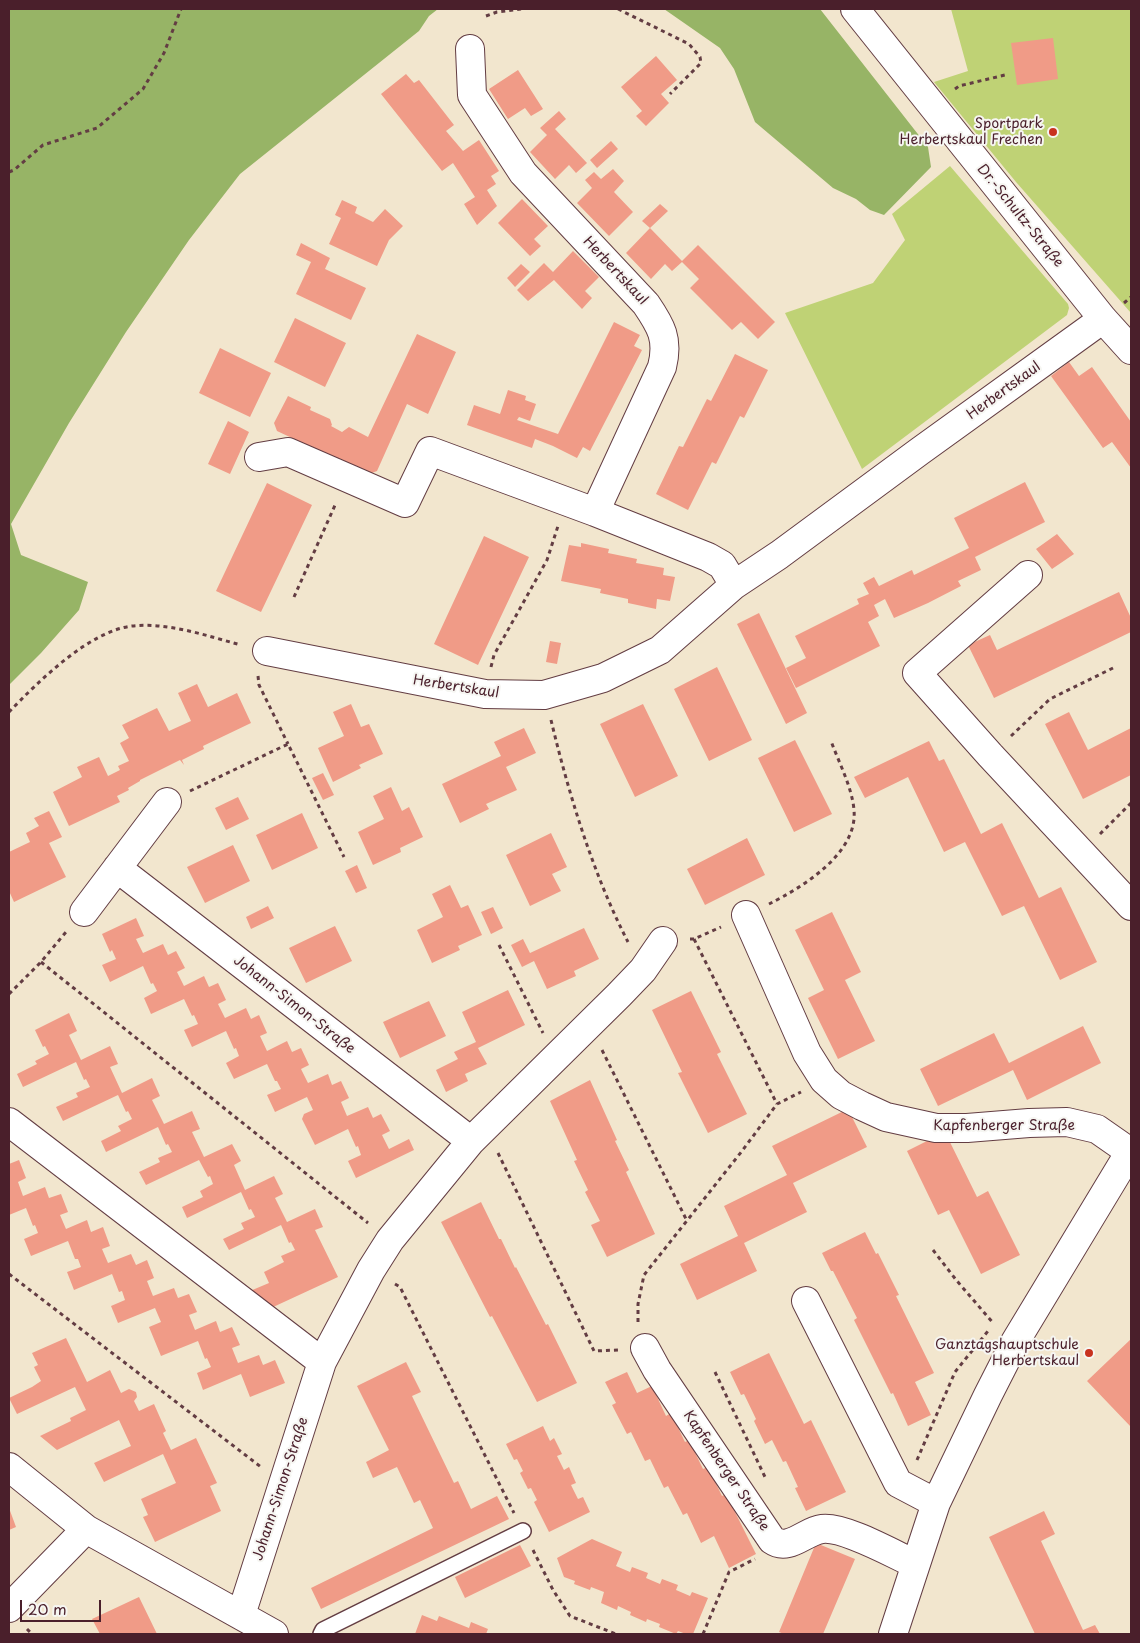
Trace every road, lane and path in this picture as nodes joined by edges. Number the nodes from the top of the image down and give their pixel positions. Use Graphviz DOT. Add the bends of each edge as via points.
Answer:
graph roads {
  1 [pos="181,9"];
  2 [pos="521,9"];
  3 [pos="618,9"];
  4 [pos="855,9"];
  5 [pos="486,16"];
  6 [pos="470,49"];
  7 [pos="1005,75"];
  8 [pos="670,94"];
  9 [pos="931,104"];
  10 [pos="9,172"];
  11 [pos="1103,319"];
  12 [pos="1131,350"];
  13 [pos="259,457"];
  14 [pos="348,478"];
  15 [pos="565,502"];
  16 [pos="595,512"];
  17 [pos="1028,575"];
  18 [pos="734,585"];
  19 [pos="294,597"];
  20 [pos="267,651"];
  21 [pos="1116,667"];
  22 [pos="485,694"];
  23 [pos="9,712"];
  24 [pos="832,741"];
  25 [pos="556,743"];
  26 [pos="288,744"];
  27 [pos="990,755"];
  28 [pos="167,802"];
  29 [pos="1131,803"];
  30 [pos="1081,852"];
  31 [pos="344,857"];
  32 [pos="117,868"];
  33 [pos="1131,906"];
  34 [pos="84,912"];
  35 [pos="746,915"];
  36 [pos="694,939"];
  37 [pos="662,942"];
  38 [pos="499,945"];
  39 [pos="41,962"];
  40 [pos="643,970"];
  41 [pos="9,994"];
  42 [pos="589,1025"];
  43 [pos="555,1058"];
  44 [pos="824,1080"];
  45 [pos="777,1104"];
  46 [pos="9,1122"];
  47 [pos="478,1134"];
  48 [pos="1130,1151"];
  49 [pos="688,1221"];
  50 [pos="390,1240"];
  51 [pos="933,1250"];
  52 [pos="371,1270"];
  53 [pos="9,1274"];
  54 [pos="806,1301"];
  55 [pos="1016,1342"];
  56 [pos="644,1348"];
  57 [pos="322,1362"];
  58 [pos="715,1372"];
  59 [pos="14,1478"];
  60 [pos="766,1478"];
  61 [pos="283,1484"];
  62 [pos="936,1504"];
  63 [pos="86,1529"];
  64 [pos="524,1531"];
  65 [pos="777,1543"];
  66 [pos="915,1564"];
  67 [pos="9,1608"];
  68 [pos="240,1615"];
  69 [pos="274,1634"];
  70 [pos="321,1634"];
  71 [pos="616,1634"];
  72 [pos="703,1634"];
  73 [pos="893,1634"];
  1 -- 10 [label="path" via="164,53 143,89 97,128 44,145"];
  2 -- 5 [label="path"];
  3 -- 8 [label="path" via="689,44 700,57 701,63"];
  4 -- 9 [label="street, Dr.-Schultz-Straße"];
  6 -- 16 [label="street, Herbertskaul" via="472,95 523,173 646,304 664,337 666,352 662,367"];
  7 -- 9 [label="path" via="959,86"];
  9 -- 11 [label="street, Dr.-Schultz-Straße"];
  11 -- 12 [label="street, Dr.-Schultz-Straße"];
  11 -- 18 [label="street, Herbertskaul"];
  13 -- 14 [label="street" via="288,452"];
  14 -- 15 [label="street" via="405,503 430,450"];
  14 -- 19 [label="path"];
  15 -- 16 [label="street"];
  15 -- 22 [label="path" via="548,560 494,655"];
  16 -- 18 [label="street" via="708,557 722,565"];
  17 -- 27 [label="street" via="917,673"];
  18 -- 22 [label="street, Herbertskaul" via="660,650 603,678 544,695"];
  20 -- 22 [label="street, Herbertskaul"];
  20 -- 23 [label="path" via="168,627 132,626 103,634 83,646 36,684"];
  20 -- 26 [label="path" via="259,684"];
  21 -- 27 [label="path" via="1050,699"];
  24 -- 35 [label="path" via="852,797 853,827 847,842 834,860 818,873 778,900"];
  25 -- 40 [label="path" via="611,909"];
  26 -- 28 [label="path"];
  26 -- 31 [label="path"];
  27 -- 30 [label="street"];
  28 -- 32 [label="street"];
  29 -- 30 [label="path"];
  30 -- 33 [label="street"];
  32 -- 34 [label="street"];
  32 -- 47 [label="street, Johann-Simon-Straße"];
  34 -- 39 [label="path"];
  35 -- 36 [label="path"];
  35 -- 44 [label="street, Kapfenberger Straße" via="806,1053"];
  36 -- 37 [label="path"];
  36 -- 45 [label="path"];
  37 -- 40 [label="street, Johann-Simon-Straße"];
  38 -- 43 [label="path"];
  39 -- 41 [label="path"];
  39 -- 50 [label="path"];
  40 -- 42 [label="street, Johann-Simon-Straße"];
  42 -- 43 [label="street, Johann-Simon-Straße"];
  42 -- 49 [label="path"];
  43 -- 47 [label="street, Johann-Simon-Straße"];
  44 -- 45 [label="path"];
  44 -- 48 [label="street, Kapfenberger Straße" via="841,1095 862,1106 908,1123 936,1128 967,1128 1067,1122 1097,1129"];
  45 -- 49 [label="path"];
  46 -- 57 [label="street"];
  47 -- 50 [label="street, Johann-Simon-Straße"];
  47 -- 56 [label="path" via="594,1351"];
  48 -- 55 [label="street, Kapfenberger Straße"];
  49 -- 56 [label="path" via="644,1276 638,1304 639,1334"];
  50 -- 52 [label="street, Johann-Simon-Straße"];
  51 -- 55 [label="path" via="994,1323"];
  52 -- 57 [label="street, Johann-Simon-Straße"];
  52 -- 64 [label="path" via="400,1287"];
  53 -- 61 [label="path"];
  54 -- 62 [label="street" via="898,1483"];
  55 -- 62 [label="street, Kapfenberger Straße"];
  56 -- 65 [label="street, Kapfenberger Straße"];
  57 -- 61 [label="street, Johann-Simon-Straße"];
  58 -- 60 [label="path"];
  59 -- 63 [label="street"];
  61 -- 68 [label="street, Johann-Simon-Straße"];
  62 -- 66 [label="street, Kapfenberger Straße"];
  63 -- 67 [label="street"];
  63 -- 68 [label="street"];
  64 -- 70 [label="lane" via="323,1630"];
  64 -- 71 [label="path" via="553,1590 570,1616"];
  65 -- 66 [label="street, Kapfenberger Straße" via="787,1544 811,1532 831,1529"];
  65 -- 72 [label="path" via="774,1549 729,1572"];
  66 -- 73 [label="street, Kapfenberger Straße"];
  68 -- 69 [label="street"];
}
